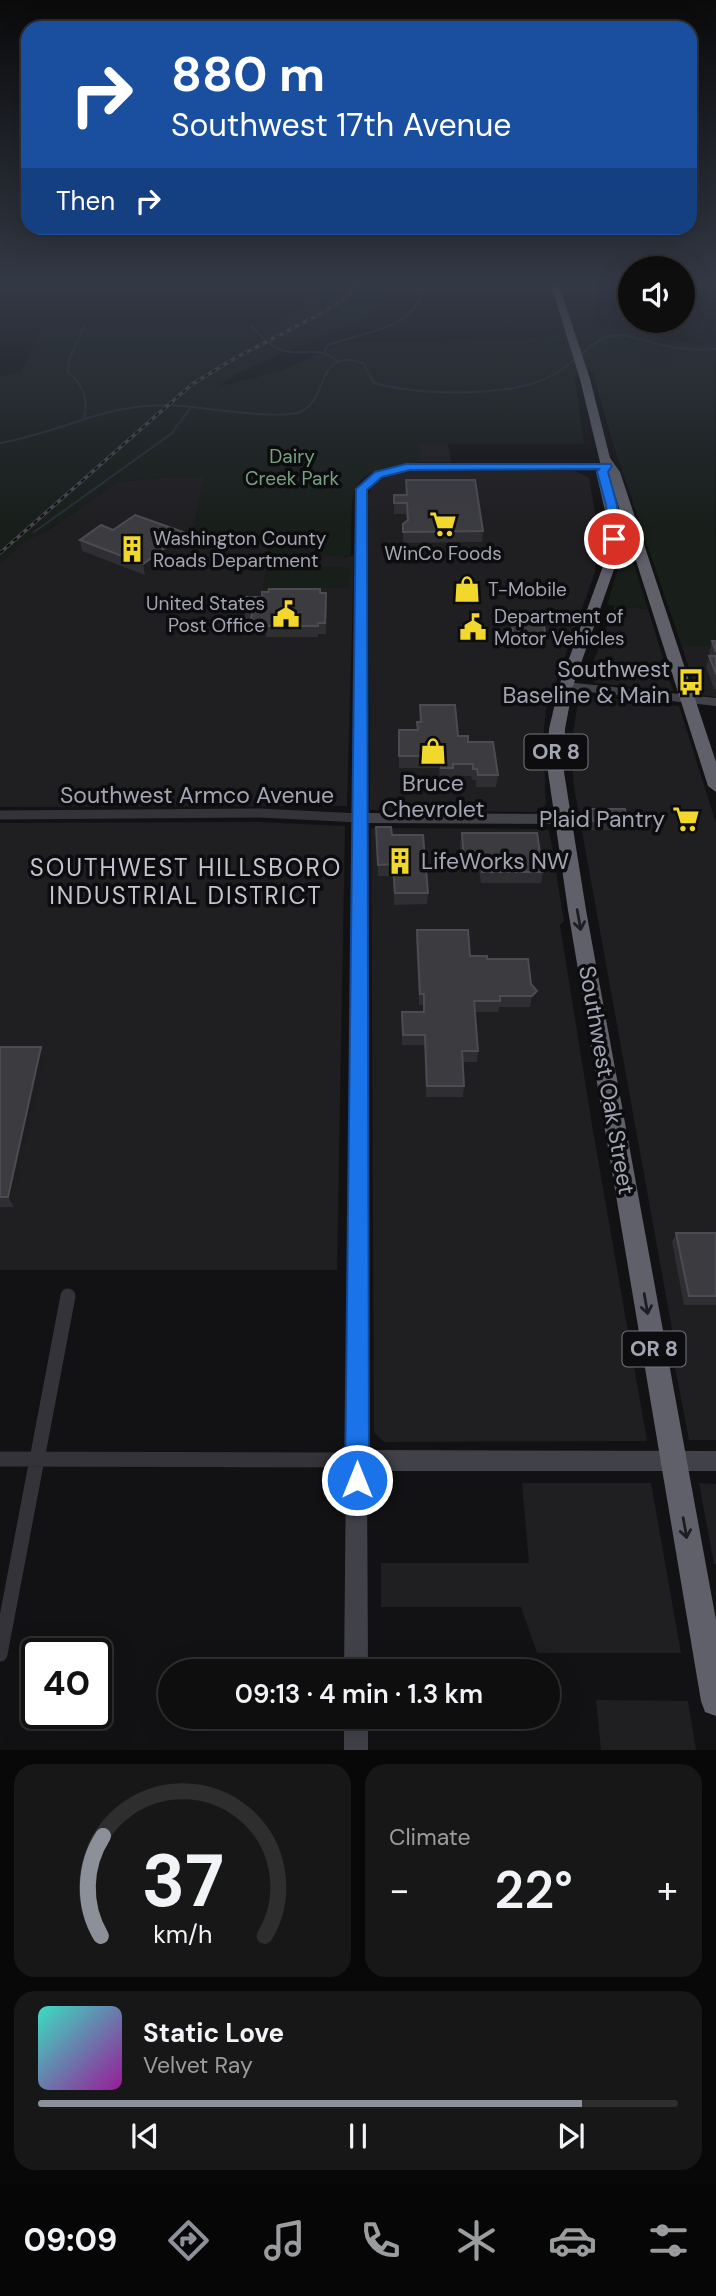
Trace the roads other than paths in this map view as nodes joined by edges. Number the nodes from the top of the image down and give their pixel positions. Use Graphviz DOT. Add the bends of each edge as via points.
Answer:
graph roads {
  1 [pos="580,364"];
  2 [pos="607,466"];
  3 [pos="566,686"];
  4 [pos="688,700"];
  5 [pos="716,702"];
  6 [pos="716,786"];
  7 [pos="0,815"];
  8 [pos="359,818"];
  9 [pos="562,819"];
  10 [pos="68,1296"];
  11 [pos="0,1459"];
  12 [pos="37,1460"];
  13 [pos="357,1460"];
  14 [pos="673,1461"];
  15 [pos="716,1461"];
  16 [pos="0,1654"];
  17 [pos="356,1659"];
  18 [pos="716,1701"];
  19 [pos="356,1729"];
  20 [pos="356,1750"];
  1 -- 2 [label="highway, OR 8"];
  2 -- 3 [label="highway, Southwest Oak Street / OR 8" via="603,472 613,519 612,558"];
  2 -- 4 [label="highway, OR 8" via="614,472"];
  2 -- 8 [label="street" via="416,466 386,472 366,483 360,496"];
  3 -- 4 [label="street"];
  3 -- 9 [label="highway, Southwest Oak Street / OR 8" via="556,740"];
  4 -- 5 [label="street"];
  4 -- 6 [label="highway, OR 8"];
  7 -- 8 [label="street, Southwest Armco Avenue" via="260,813"];
  8 -- 9 [label="street, Southwest Armco Avenue"];
  8 -- 13 [label="street"];
  9 -- 14 [label="highway, Southwest Oak Street / OR 8, one-way"];
  10 -- 12 [label="street"];
  11 -- 12 [label="street"];
  12 -- 13 [label="street"];
  12 -- 16 [label="street"];
  13 -- 14 [label="street"];
  13 -- 17 [label="street"];
  14 -- 15 [label="street"];
  14 -- 18 [label="highway, Southwest Oak Street / OR 8, one-way"];
  19 -- 20 [label="street"];
}
